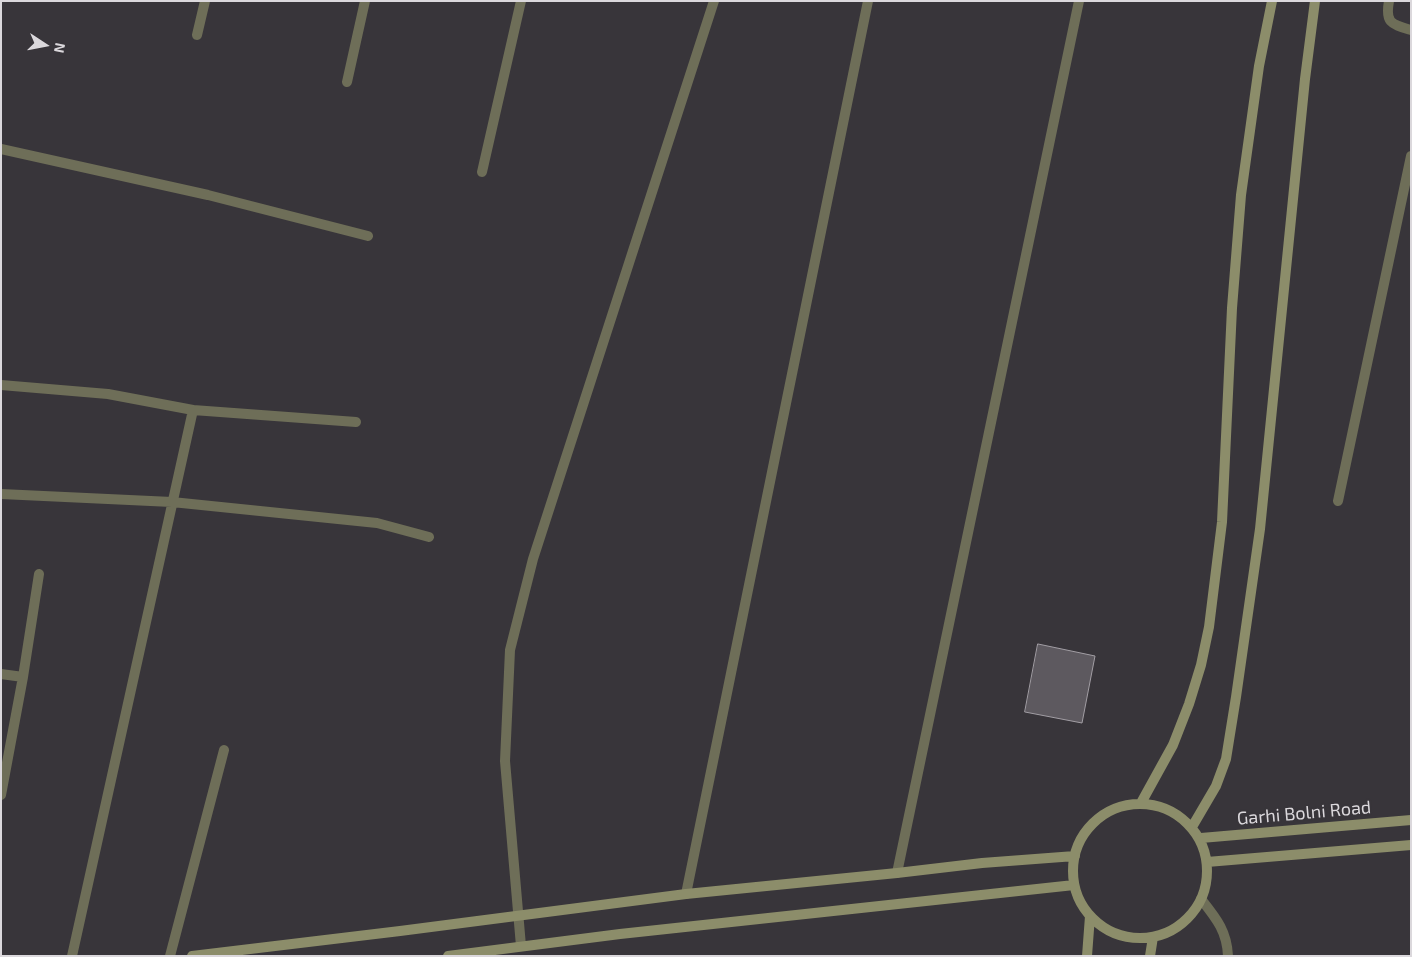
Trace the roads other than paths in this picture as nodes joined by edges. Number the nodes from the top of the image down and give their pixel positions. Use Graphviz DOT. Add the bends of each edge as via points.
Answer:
graph roads {
  1 [pos="205,1"];
  2 [pos="366,1"];
  3 [pos="520,1"];
  4 [pos="714,1"];
  5 [pos="868,1"];
  6 [pos="1079,1"];
  7 [pos="1272,1"];
  8 [pos="1315,1"];
  9 [pos="1389,1"];
  10 [pos="1411,30"];
  11 [pos="197,35"];
  12 [pos="347,82"];
  13 [pos="1,149"];
  14 [pos="1411,156"];
  15 [pos="482,172"];
  16 [pos="368,236"];
  17 [pos="1,385"];
  18 [pos="193,410"];
  19 [pos="356,422"];
  20 [pos="1,494"];
  21 [pos="1338,501"];
  22 [pos="172,502"];
  23 [pos="430,537"];
  24 [pos="40,574"];
  25 [pos="1,674"];
  26 [pos="23,677"];
  27 [pos="224,750"];
  28 [pos="1,795"];
  29 [pos="1141,803"];
  30 [pos="1411,820"];
  31 [pos="1192,827"];
  32 [pos="1200,838"];
  33 [pos="1411,845"];
  34 [pos="1075,856"];
  35 [pos="1207,862"];
  36 [pos="897,873"];
  37 [pos="1074,884"];
  38 [pos="686,894"];
  39 [pos="1201,899"];
  40 [pos="519,916"];
  41 [pos="1090,916"];
  42 [pos="1153,937"];
  43 [pos="521,946"];
  44 [pos="72,956"];
  45 [pos="170,956"];
  46 [pos="192,956"];
  47 [pos="448,956"];
  48 [pos="1088,956"];
  49 [pos="1150,956"];
  50 [pos="1228,956"];
  1 -- 11 [label="street"];
  2 -- 12 [label="street"];
  3 -- 15 [label="street"];
  4 -- 40 [label="street" via="533,559 510,650 505,761"];
  5 -- 38 [label="street"];
  6 -- 36 [label="street"];
  7 -- 29 [label="main road" via="1259,66 1241,195 1222,522 1209,627 1189,704 1173,745"];
  8 -- 31 [label="main road" via="1260,529 1236,697 1226,759 1216,786"];
  9 -- 10 [label="street" via="1387,16 1392,23"];
  13 -- 16 [label="street" via="208,195"];
  14 -- 21 [label="street"];
  17 -- 18 [label="street" via="108,394"];
  18 -- 19 [label="street"];
  18 -- 22 [label="street"];
  20 -- 22 [label="street"];
  22 -- 23 [label="street" via="377,523"];
  22 -- 44 [label="street"];
  24 -- 26 [label="street"];
  25 -- 26 [label="street"];
  26 -- 28 [label="street"];
  27 -- 45 [label="street"];
  29 -- 31 [label="main road" via="1169,810"];
  29 -- 34 [label="main road" via="1119,807 1099,818 1083,835"];
  30 -- 32 [label="main road, Garhi Bolni Road"];
  31 -- 32 [label="main road"];
  32 -- 35 [label="main road"];
  33 -- 35 [label="main road"];
  34 -- 36 [label="main road"];
  34 -- 37 [label="main road"];
  35 -- 39 [label="main road" via="1207,881"];
  36 -- 38 [label="main road"];
  37 -- 41 [label="main road"];
  37 -- 43 [label="main road"];
  38 -- 40 [label="main road"];
  39 -- 42 [label="main road" via="1182,924"];
  39 -- 50 [label="street" via="1224,933"];
  40 -- 43 [label="street"];
  40 -- 46 [label="main road"];
  41 -- 42 [label="main road" via="1119,935"];
  41 -- 48 [label="main road"];
  42 -- 49 [label="main road"];
  43 -- 47 [label="main road"];
}
